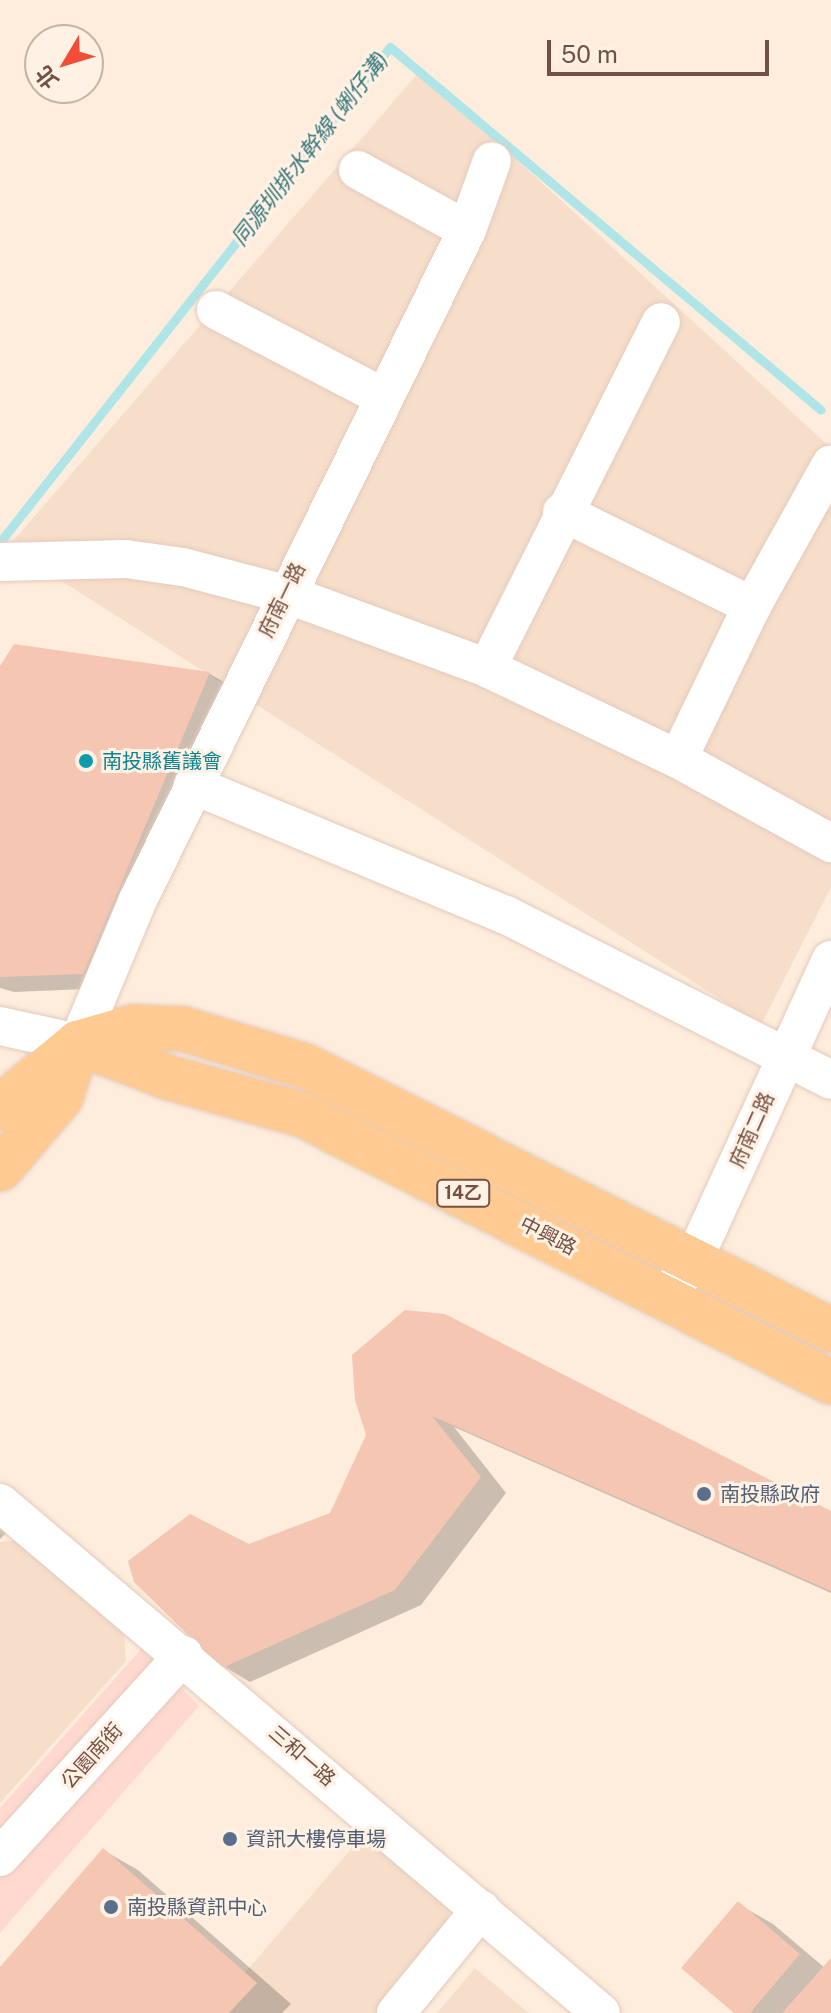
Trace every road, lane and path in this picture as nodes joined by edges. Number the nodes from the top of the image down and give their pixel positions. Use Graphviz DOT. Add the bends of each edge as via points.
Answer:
graph roads {
  1 [pos="492,161"];
  2 [pos="358,170"];
  3 [pos="467,230"];
  4 [pos="216,310"];
  5 [pos="661,322"];
  6 [pos="381,396"];
  7 [pos="831,464"];
  8 [pos="562,512"];
  9 [pos="0,562"];
  10 [pos="284,596"];
  11 [pos="752,606"];
  12 [pos="487,668"];
  13 [pos="678,759"];
  14 [pos="193,785"];
  15 [pos="831,843"];
  16 [pos="831,960"];
  17 [pos="0,1026"];
  18 [pos="78,1043"];
  19 [pos="785,1057"];
  20 [pos="831,1080"];
  21 [pos="0,1107"];
  22 [pos="405,1113"];
  23 [pos="385,1153"];
  24 [pos="0,1169"];
  25 [pos="693,1261"];
  26 [pos="666,1296"];
  27 [pos="831,1330"];
  28 [pos="831,1382"];
  29 [pos="2,1508"];
  30 [pos="184,1655"];
  31 [pos="0,1857"];
  32 [pos="481,1909"];
  33 [pos="396,2013"];
  34 [pos="601,2013"];
  1 -- 3 [label="street, 府南一路"];
  2 -- 3 [label="street"];
  3 -- 6 [label="street, 府南一路"];
  4 -- 6 [label="street"];
  5 -- 8 [label="street"];
  6 -- 10 [label="street, 府南一路"];
  7 -- 11 [label="street"];
  8 -- 11 [label="street"];
  8 -- 12 [label="street"];
  9 -- 10 [label="street" via="126,559 183,567"];
  10 -- 12 [label="street"];
  10 -- 14 [label="street, 府南一路"];
  11 -- 13 [label="street"];
  12 -- 13 [label="street"];
  13 -- 15 [label="street"];
  14 -- 18 [label="street, 府南一路"];
  14 -- 19 [label="street" via="506,915"];
  16 -- 19 [label="street, 府南二路"];
  17 -- 18 [label="street"];
  18 -- 21 [label="main road, 14乙"];
  18 -- 22 [label="main road, 14乙" via="133,1027 183,1029 305,1066"];
  18 -- 23 [label="main road, 中興路 / 14乙" via="170,1078 303,1115"];
  18 -- 24 [label="main road" via="61,1097"];
  19 -- 20 [label="street"];
  19 -- 25 [label="street, 府南二路"];
  22 -- 23 [label="main road"];
  22 -- 25 [label="main road, 14乙"];
  23 -- 26 [label="main road, 中興路 / 14乙"];
  25 -- 26 [label="street, 府南二路"];
  25 -- 27 [label="main road, 14乙"];
  26 -- 28 [label="main road, 中興路 / 14乙"];
  29 -- 30 [label="street, 三和一路"];
  30 -- 31 [label="street, 公園南街"];
  30 -- 32 [label="street, 三和一路"];
  32 -- 33 [label="street"];
  32 -- 34 [label="street, 三和一路"];
}
